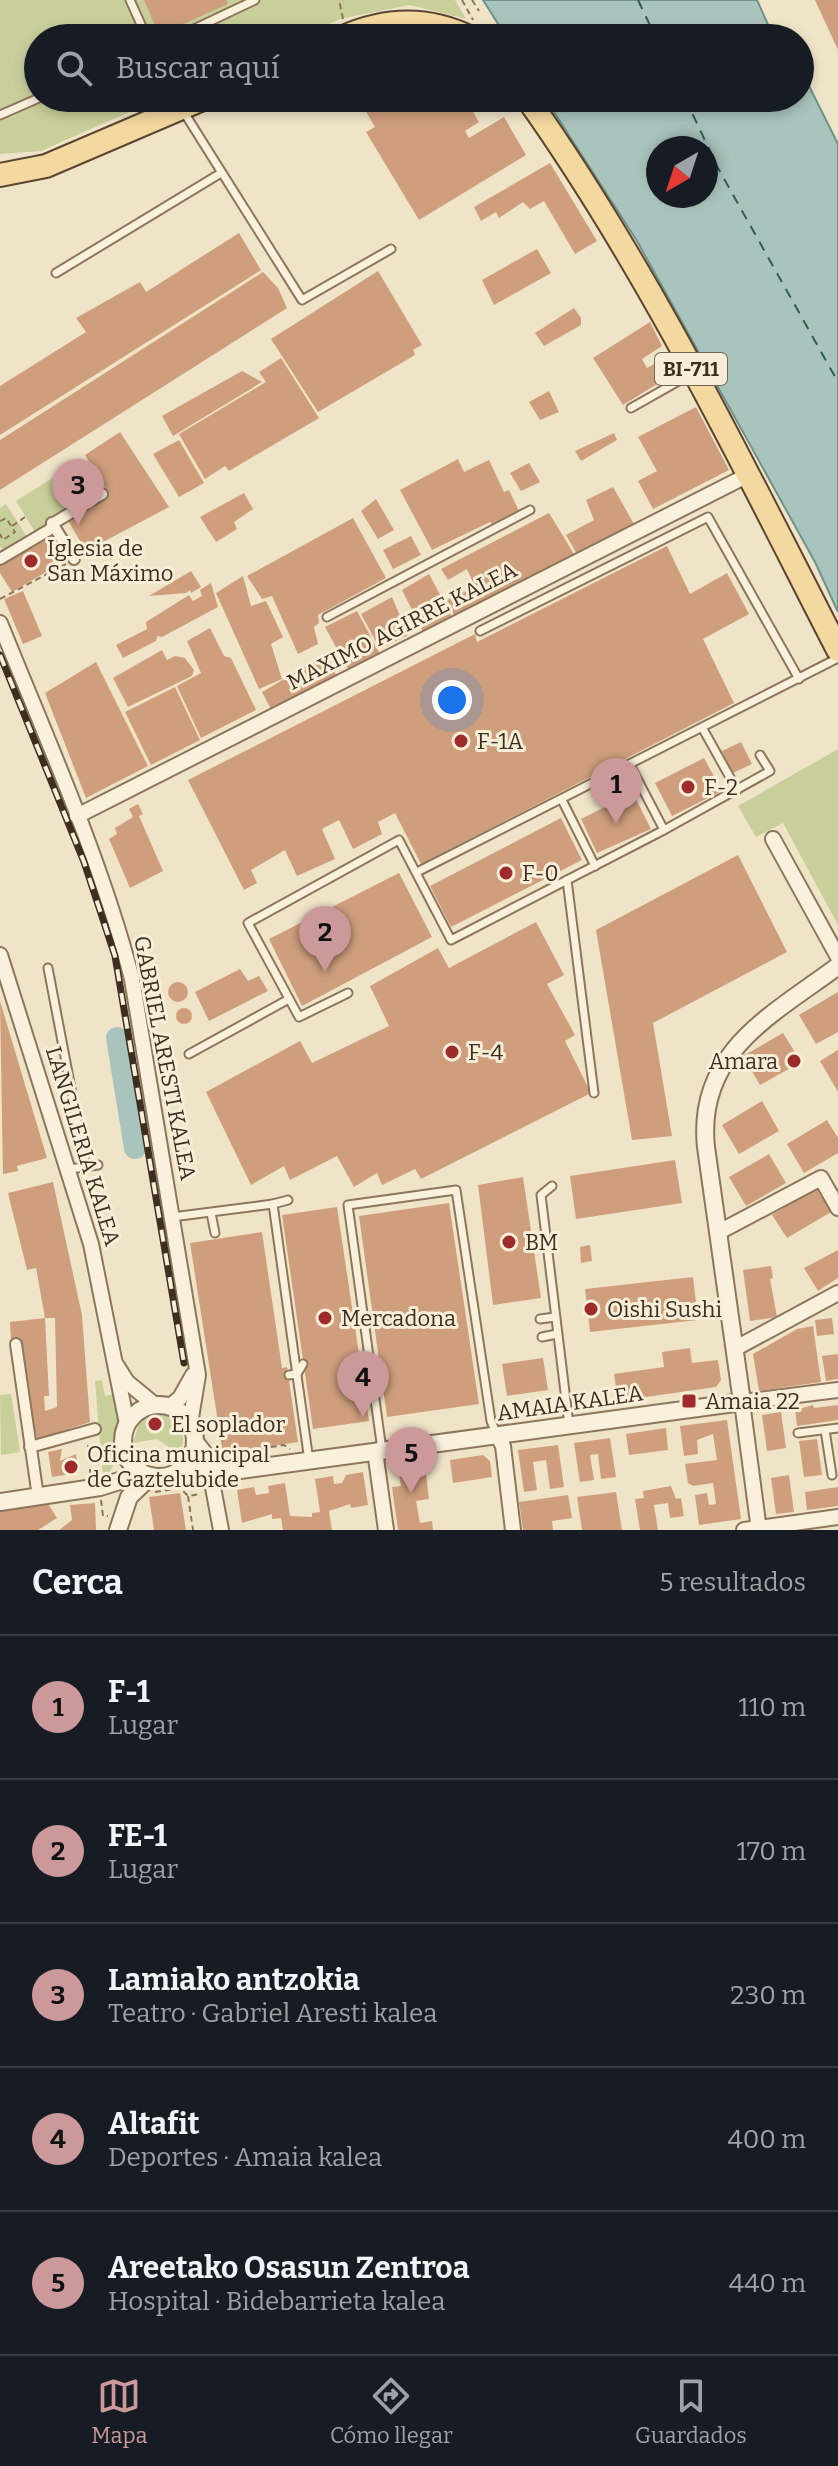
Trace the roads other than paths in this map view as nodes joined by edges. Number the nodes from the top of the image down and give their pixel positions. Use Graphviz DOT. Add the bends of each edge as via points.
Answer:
graph roads {
  1 [pos="130,0"];
  2 [pos="255,0"];
  3 [pos="141,24"];
  4 [pos="204,24"];
  5 [pos="384,24"];
  6 [pos="428,24"];
  7 [pos="24,105"];
  8 [pos="160,112"];
  9 [pos="182,112"];
  10 [pos="537,112"];
  11 [pos="0,115"];
  12 [pos="221,173"];
  13 [pos="0,175"];
  14 [pos="391,249"];
  15 [pos="56,273"];
  16 [pos="693,373"];
  17 [pos="631,408"];
  18 [pos="748,475"];
  19 [pos="102,494"];
  20 [pos="530,510"];
  21 [pos="52,524"];
  22 [pos="0,559"];
  23 [pos="74,559"];
  24 [pos="327,617"];
  25 [pos="0,623"];
  26 [pos="480,631"];
  27 [pos="838,650"];
  28 [pos="838,658"];
  29 [pos="799,679"];
  30 [pos="703,729"];
  31 [pos="760,755"];
  32 [pos="630,765"];
  33 [pos="737,790"];
  34 [pos="562,800"];
  35 [pos="77,816"];
  36 [pos="664,830"];
  37 [pos="773,839"];
  38 [pos="595,866"];
  39 [pos="417,872"];
  40 [pos="567,880"];
  41 [pos="0,955"];
  42 [pos="838,957"];
  43 [pos="838,966"];
  44 [pos="48,968"];
  45 [pos="348,993"];
  46 [pos="289,999"];
  47 [pos="189,1054"];
  48 [pos="594,1093"];
  49 [pos="98,1165"];
  50 [pos="86,1167"];
  51 [pos="70,1169"];
  52 [pos="552,1186"];
  53 [pos="288,1200"];
  54 [pos="273,1204"];
  55 [pos="838,1208"];
  56 [pos="211,1213"];
  57 [pos="172,1217"];
  58 [pos="719,1232"];
  59 [pos="215,1233"];
  60 [pos="838,1293"];
  61 [pos="555,1317"];
  62 [pos="540,1319"];
  63 [pos="557,1334"];
  64 [pos="542,1337"];
  65 [pos="16,1344"];
  66 [pos="736,1348"];
  67 [pos="111,1353"];
  68 [pos="196,1363"];
  69 [pos="303,1364"];
  70 [pos="293,1374"];
  71 [pos="838,1390"];
  72 [pos="742,1402"];
  73 [pos="162,1406"];
  74 [pos="127,1424"];
  75 [pos="190,1424"];
  76 [pos="569,1425"];
  77 [pos="838,1428"];
  78 [pos="91,1430"];
  79 [pos="825,1430"];
  80 [pos="798,1433"];
  81 [pos="497,1435"];
  82 [pos="195,1442"];
  83 [pos="30,1447"];
  84 [pos="379,1451"];
  85 [pos="126,1456"];
  86 [pos="308,1456"];
  87 [pos="182,1469"];
  88 [pos="232,1470"];
  89 [pos="203,1474"];
  90 [pos="146,1475"];
  91 [pos="832,1475"];
  92 [pos="100,1487"];
  93 [pos="214,1492"];
  94 [pos="38,1497"];
  95 [pos="0,1502"];
  96 [pos="838,1517"];
  97 [pos="120,1524"];
  98 [pos="754,1529"];
  99 [pos="221,1530"];
  100 [pos="386,1530"];
  101 [pos="513,1530"];
  1 -- 3 [label="lane"];
  2 -- 4 [label="lane"];
  5 -- 6 [label="main road"];
  7 -- 11 [label="lane"];
  8 -- 13 [label="main road" via="46,166"];
  9 -- 12 [label="lane"];
  10 -- 16 [label="main road, BI-711"];
  12 -- 14 [label="lane" via="302,300"];
  12 -- 15 [label="lane"];
  16 -- 17 [label="lane"];
  16 -- 18 [label="main road, BI-711"];
  18 -- 27 [label="main road, BI-711"];
  18 -- 35 [label="street, MAXIMO AGIRRE KALEA"];
  19 -- 21 [label="street"];
  20 -- 24 [label="lane"];
  21 -- 22 [label="street"];
  21 -- 23 [label="street"];
  25 -- 35 [label="street, GABRIEL ARESTI KALEA"];
  26 -- 29 [label="lane" via="708,517"];
  28 -- 29 [label="lane"];
  29 -- 30 [label="lane"];
  30 -- 32 [label="lane"];
  30 -- 33 [label="lane"];
  31 -- 33 [label="lane" via="770,771"];
  32 -- 34 [label="lane"];
  32 -- 36 [label="lane"];
  33 -- 36 [label="lane"];
  34 -- 38 [label="lane"];
  34 -- 39 [label="lane"];
  35 -- 57 [label="street, GABRIEL ARESTI KALEA" via="132,979"];
  36 -- 38 [label="lane"];
  37 -- 42 [label="street"];
  38 -- 40 [label="lane"];
  39 -- 40 [label="lane" via="451,940"];
  39 -- 46 [label="lane" via="399,840 248,923"];
  40 -- 48 [label="lane"];
  41 -- 51 [label="street, LANGILERIA KALEA"];
  43 -- 58 [label="street" via="744,1037 723,1061 705,1109 704,1134"];
  44 -- 50 [label="lane"];
  45 -- 46 [label="lane" via="299,1017"];
  46 -- 47 [label="lane"];
  49 -- 50 [label="lane"];
  50 -- 51 [label="lane"];
  51 -- 67 [label="street, LANGILERIA KALEA" via="91,1244"];
  52 -- 61 [label="lane" via="541,1195"];
  53 -- 54 [label="lane"];
  54 -- 56 [label="lane"];
  54 -- 70 [label="lane"];
  55 -- 58 [label="street" via="821,1178"];
  56 -- 57 [label="lane"];
  56 -- 59 [label="lane"];
  57 -- 68 [label="street, GABRIEL ARESTI KALEA"];
  58 -- 66 [label="street"];
  60 -- 66 [label="street"];
  61 -- 62 [label="lane"];
  61 -- 63 [label="lane"];
  63 -- 64 [label="lane"];
  63 -- 76 [label="lane"];
  65 -- 83 [label="street"];
  66 -- 72 [label="street"];
  67 -- 73 [label="street, LANGILERIA KALEA" via="127,1382"];
  67 -- 74 [label="street, LANGILERIA KALEA"];
  68 -- 73 [label="street" via="189,1385"];
  68 -- 75 [label="street, GABRIEL ARESTI KALEA"];
  69 -- 70 [label="lane"];
  70 -- 86 [label="lane"];
  71 -- 72 [label="street, AMAIA KALEA"];
  72 -- 76 [label="street, AMAIA KALEA"];
  72 -- 98 [label="street"];
  73 -- 74 [label="street" via="139,1411"];
  73 -- 75 [label="street"];
  74 -- 85 [label="street"];
  75 -- 82 [label="street"];
  76 -- 81 [label="street, AMAIA KALEA"];
  77 -- 79 [label="lane"];
  78 -- 83 [label="street"];
  79 -- 80 [label="lane"];
  79 -- 91 [label="lane"];
  81 -- 84 [label="street, AMAIA KALEA"];
  81 -- 84 [label="lane" via="456,1190 348,1205"];
  81 -- 101 [label="street" via="503,1446"];
  82 -- 87 [label="street"];
  82 -- 88 [label="street" via="209,1460"];
  83 -- 94 [label="street"];
  84 -- 86 [label="street, AMAIA KALEA"];
  84 -- 100 [label="street"];
  85 -- 90 [label="street"];
  85 -- 92 [label="street" via="112,1479"];
  86 -- 88 [label="street, AMAIA KALEA"];
  87 -- 89 [label="street, AMAIA KALEA"];
  87 -- 90 [label="street"];
  87 -- 93 [label="street"];
  88 -- 89 [label="street, AMAIA KALEA"];
  88 -- 93 [label="street"];
  89 -- 93 [label="street"];
  90 -- 92 [label="street"];
  90 -- 97 [label="street" via="132,1492"];
  92 -- 94 [label="street"];
  93 -- 99 [label="street"];
  94 -- 95 [label="street"];
  96 -- 98 [label="street"];
}
